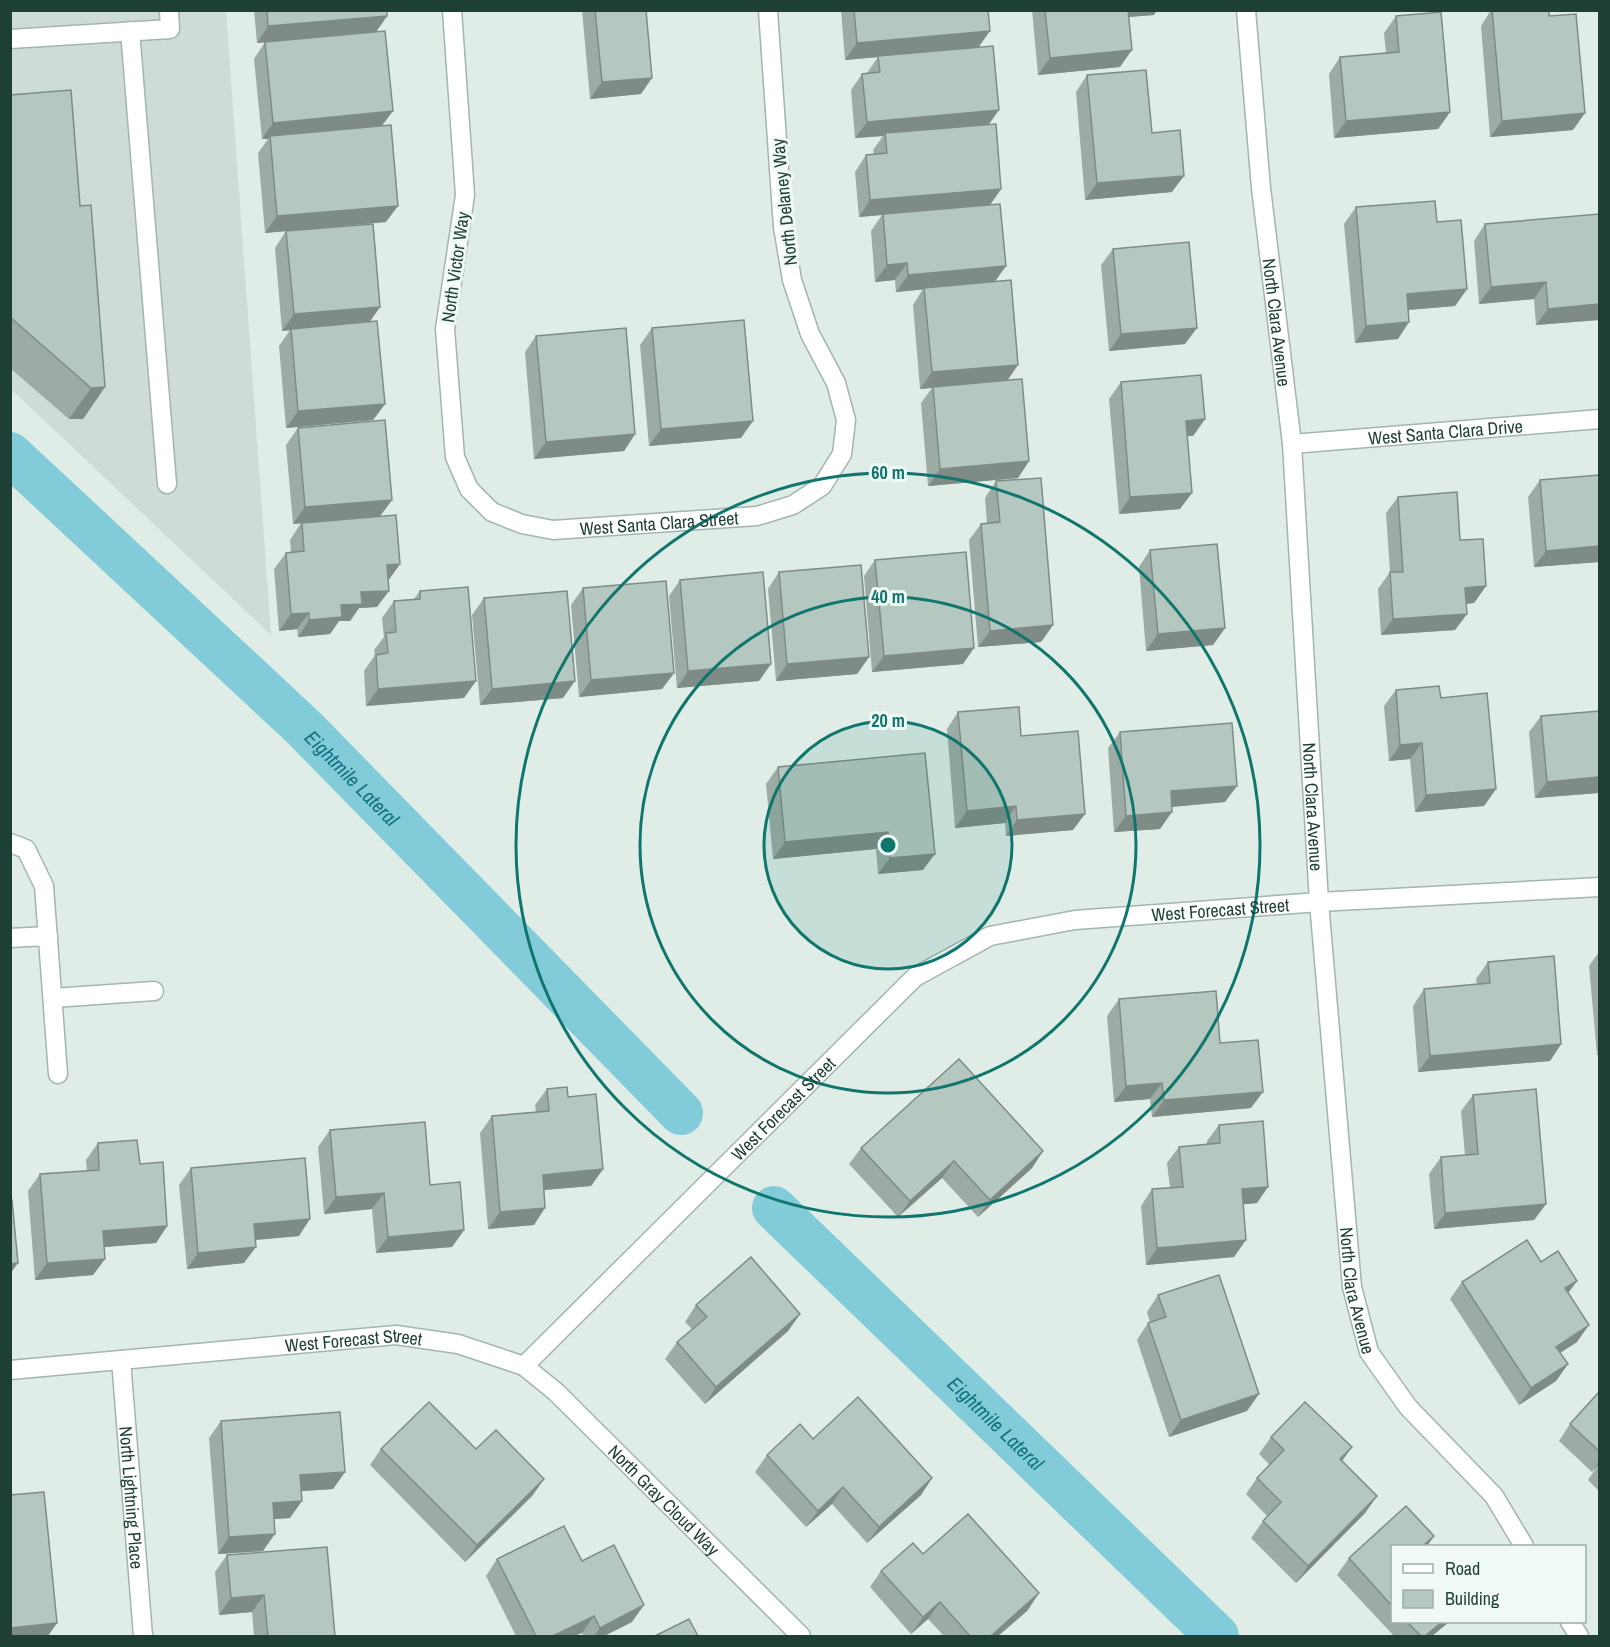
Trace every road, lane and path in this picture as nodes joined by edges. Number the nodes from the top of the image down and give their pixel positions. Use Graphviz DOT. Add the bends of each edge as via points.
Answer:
graph roads {
  1 [pos="169,10"];
  2 [pos="452,10"];
  3 [pos="768,10"];
  4 [pos="1246,10"];
  5 [pos="130,31"];
  6 [pos="10,39"];
  7 [pos="1599,419"];
  8 [pos="1292,444"];
  9 [pos="167,484"];
  10 [pos="822,486"];
  11 [pos="492,512"];
  12 [pos="10,843"];
  13 [pos="1599,887"];
  14 [pos="1319,902"];
  15 [pos="48,936"];
  16 [pos="10,938"];
  17 [pos="154,991"];
  18 [pos="53,998"];
  19 [pos="58,1074"];
  20 [pos="121,1360"];
  21 [pos="524,1366"];
  22 [pos="10,1370"];
  23 [pos="1523,1545"];
  24 [pos="1571,1623"];
  25 [pos="143,1636"];
  26 [pos="801,1636"];
  27 [pos="1579,1636"];
  1 -- 5 [label="street" via="170,29"];
  2 -- 11 [label="street, North Victor Way" via="465,195 445,329 454,458 469,489"];
  3 -- 10 [label="street, North Delaney Way" via="783,227 792,280 810,334 836,383 846,420 842,454"];
  4 -- 8 [label="street, North Clara Avenue" via="1261,188"];
  5 -- 6 [label="street"];
  5 -- 9 [label="street"];
  7 -- 8 [label="street, West Santa Clara Drive"];
  8 -- 14 [label="street, North Clara Avenue"];
  10 -- 11 [label="street, West Santa Clara Street" via="793,505 746,517 553,530 522,524"];
  12 -- 15 [label="street" via="26,849 44,886"];
  13 -- 14 [label="street, West Forecast Street"];
  14 -- 21 [label="street, West Forecast Street" via="1075,920 990,936 915,977"];
  14 -- 23 [label="street, North Clara Avenue" via="1353,1287 1369,1352 1408,1407 1494,1496"];
  15 -- 16 [label="street"];
  15 -- 18 [label="street"];
  17 -- 18 [label="street"];
  18 -- 19 [label="street"];
  20 -- 21 [label="street, West Forecast Street" via="396,1335 458,1344"];
  20 -- 22 [label="street, West Forecast Street"];
  20 -- 25 [label="street, North Lightning Place"];
  21 -- 26 [label="street, North Gray Cloud Way" via="556,1392"];
  24 -- 27 [label="street"];
}
